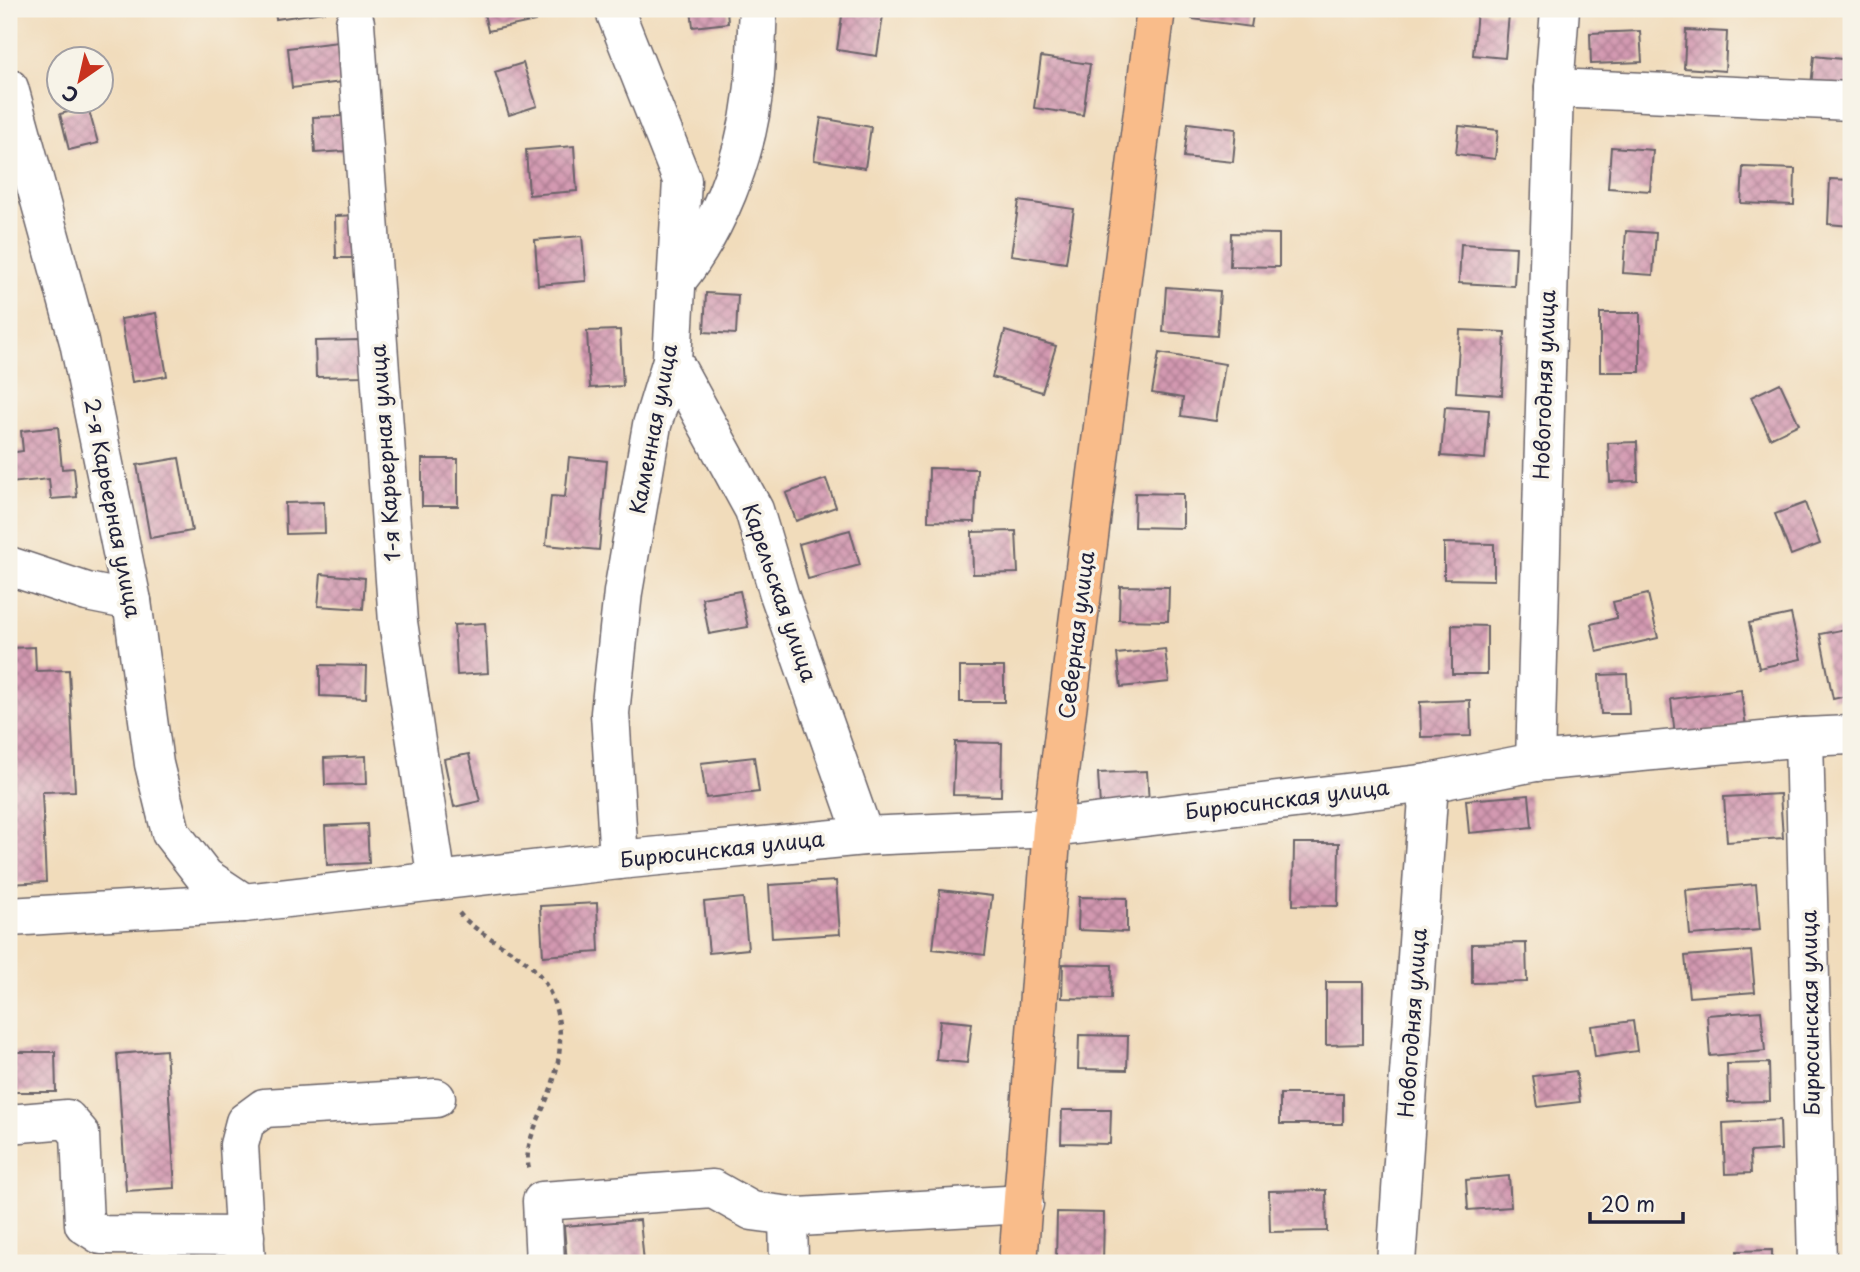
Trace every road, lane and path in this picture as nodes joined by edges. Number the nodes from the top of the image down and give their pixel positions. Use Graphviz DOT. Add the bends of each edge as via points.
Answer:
graph roads {
  1 [pos="614,9"];
  2 [pos="758,9"];
  3 [pos="1156,9"];
  4 [pos="1560,9"];
  5 [pos="355,23"];
  6 [pos="9,88"];
  7 [pos="1554,88"];
  8 [pos="1851,101"];
  9 [pos="676,282"];
  10 [pos="672,360"];
  11 [pos="9,566"];
  12 [pos="132,601"];
  13 [pos="1851,735"];
  14 [pos="1804,737"];
  15 [pos="1535,762"];
  16 [pos="1429,783"];
  17 [pos="1052,828"];
  18 [pos="864,836"];
  19 [pos="619,860"];
  20 [pos="437,881"];
  21 [pos="244,903"];
  22 [pos="9,917"];
  23 [pos="436,1098"];
  24 [pos="9,1124"];
  25 [pos="542,1201"];
  26 [pos="1024,1204"];
  27 [pos="788,1216"];
  28 [pos="246,1250"];
  29 [pos="545,1263"];
  30 [pos="789,1263"];
  31 [pos="1018,1263"];
  32 [pos="1396,1263"];
  33 [pos="1816,1263"];
  1 -- 9 [label="street, Каменная улица" via="682,180"];
  2 -- 9 [label="street" via="753,95 734,180 694,260"];
  3 -- 17 [label="main road, Северная улица"];
  4 -- 7 [label="street, Новогодняя улица"];
  5 -- 20 [label="street, 1-я Карьерная улица" via="398,622"];
  6 -- 12 [label="street, 2-я Карьерная улица" via="79,342"];
  7 -- 8 [label="street"];
  7 -- 15 [label="street, Новогодняя улица"];
  9 -- 10 [label="street, Каменная улица"];
  10 -- 18 [label="street, Карельская улица" via="754,510"];
  10 -- 19 [label="street, Каменная улица" via="650,438 623,592 610,713"];
  11 -- 12 [label="street"];
  12 -- 21 [label="street, 2-я Карьерная улица" via="154,764 172,833 205,877"];
  13 -- 14 [label="street"];
  14 -- 15 [label="street, Бирюсинская улица"];
  14 -- 33 [label="street, Бирюсинская улица"];
  15 -- 16 [label="street, Бирюсинская улица"];
  16 -- 17 [label="street, Бирюсинская улица"];
  16 -- 32 [label="street, Новогодняя улица"];
  17 -- 18 [label="street, Бирюсинская улица"];
  17 -- 26 [label="main road, Северная улица"];
  18 -- 19 [label="street, Бирюсинская улица"];
  19 -- 20 [label="street, Бирюсинская улица"];
  20 -- 21 [label="street, Бирюсинская улица"];
  20 -- 25 [label="path" via="464,920 523,959 544,982 558,1013 562,1042 546,1102 532,1133 527,1164"];
  21 -- 22 [label="street, Бирюсинская улица"];
  23 -- 28 [label="street" via="264,1108 245,1122 239,1145"];
  24 -- 28 [label="street" via="67,1119 74,1127 80,1135 84,1224 101,1235"];
  25 -- 27 [label="street" via="713,1189 752,1211"];
  25 -- 29 [label="street"];
  26 -- 27 [label="street"];
  26 -- 31 [label="main road, Северная улица"];
  27 -- 30 [label="street"];
}
